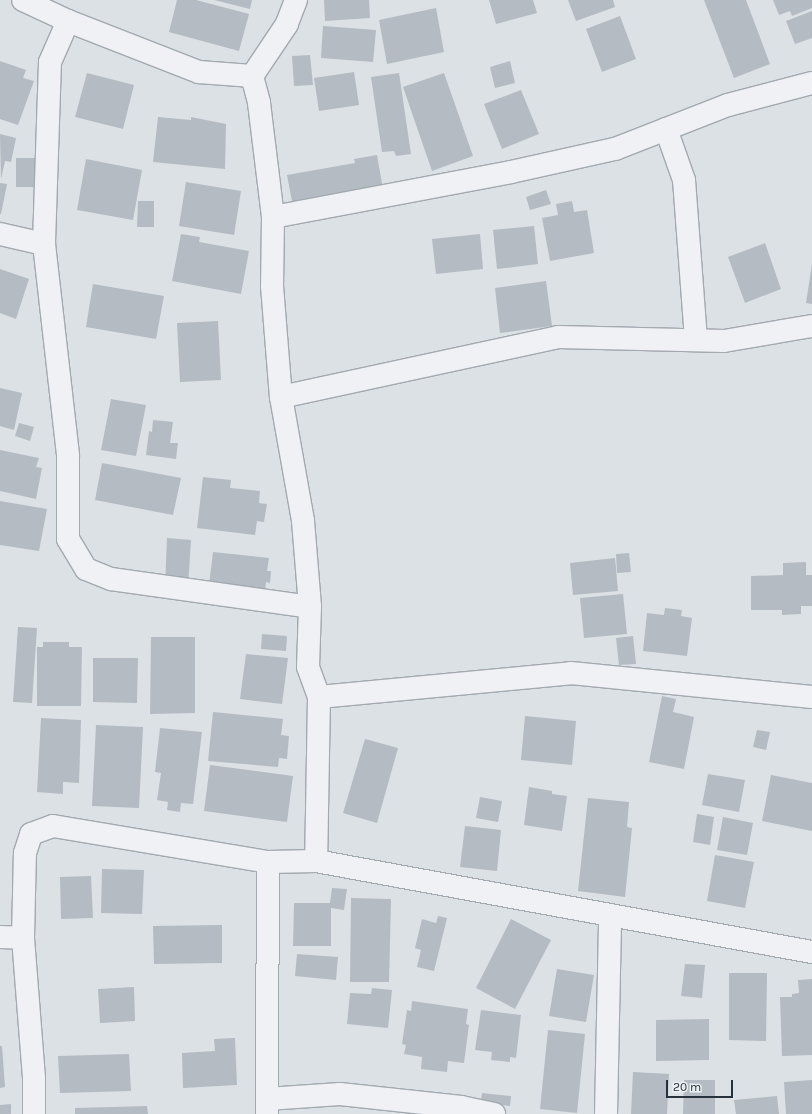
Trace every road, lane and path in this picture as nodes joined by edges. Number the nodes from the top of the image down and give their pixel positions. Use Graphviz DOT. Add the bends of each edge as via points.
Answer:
graph roads {
  1 [pos="23,0"];
  2 [pos="296,0"];
  3 [pos="68,21"];
  4 [pos="252,76"];
  5 [pos="812,83"];
  6 [pos="666,129"];
  7 [pos="273,217"];
  8 [pos="0,234"];
  9 [pos="44,244"];
  10 [pos="812,326"];
  11 [pos="696,340"];
  12 [pos="281,398"];
  13 [pos="310,607"];
  14 [pos="319,697"];
  15 [pos="812,697"];
  16 [pos="316,861"];
  17 [pos="268,862"];
  18 [pos="610,916"];
  19 [pos="0,937"];
  20 [pos="23,938"];
  21 [pos="812,952"];
  22 [pos="267,1106"];
  23 [pos="34,1114"];
  24 [pos="494,1114"];
  25 [pos="606,1114"];
  1 -- 3 [label="street"];
  2 -- 4 [label="street" via="287,24"];
  3 -- 4 [label="street" via="199,72"];
  3 -- 9 [label="street" via="50,62"];
  4 -- 7 [label="street"];
  5 -- 6 [label="street" via="728,105"];
  6 -- 7 [label="street" via="615,149 511,172"];
  6 -- 11 [label="street" via="684,180"];
  7 -- 12 [label="street" via="272,286"];
  8 -- 9 [label="street"];
  9 -- 13 [label="street" via="68,456 68,539 86,569 111,580"];
  10 -- 11 [label="street" via="724,341"];
  11 -- 12 [label="street" via="558,337"];
  12 -- 13 [label="street" via="303,521"];
  13 -- 14 [label="street" via="308,667"];
  14 -- 15 [label="street" via="571,673"];
  14 -- 16 [label="street"];
  16 -- 17 [label="street"];
  16 -- 18 [label="street"];
  17 -- 20 [label="street" via="54,826 31,834 25,853"];
  17 -- 22 [label="street"];
  18 -- 21 [label="street"];
  18 -- 25 [label="street"];
  19 -- 20 [label="street"];
  20 -- 23 [label="street" via="34,1078"];
  22 -- 24 [label="street" via="340,1094 461,1107"];
}
